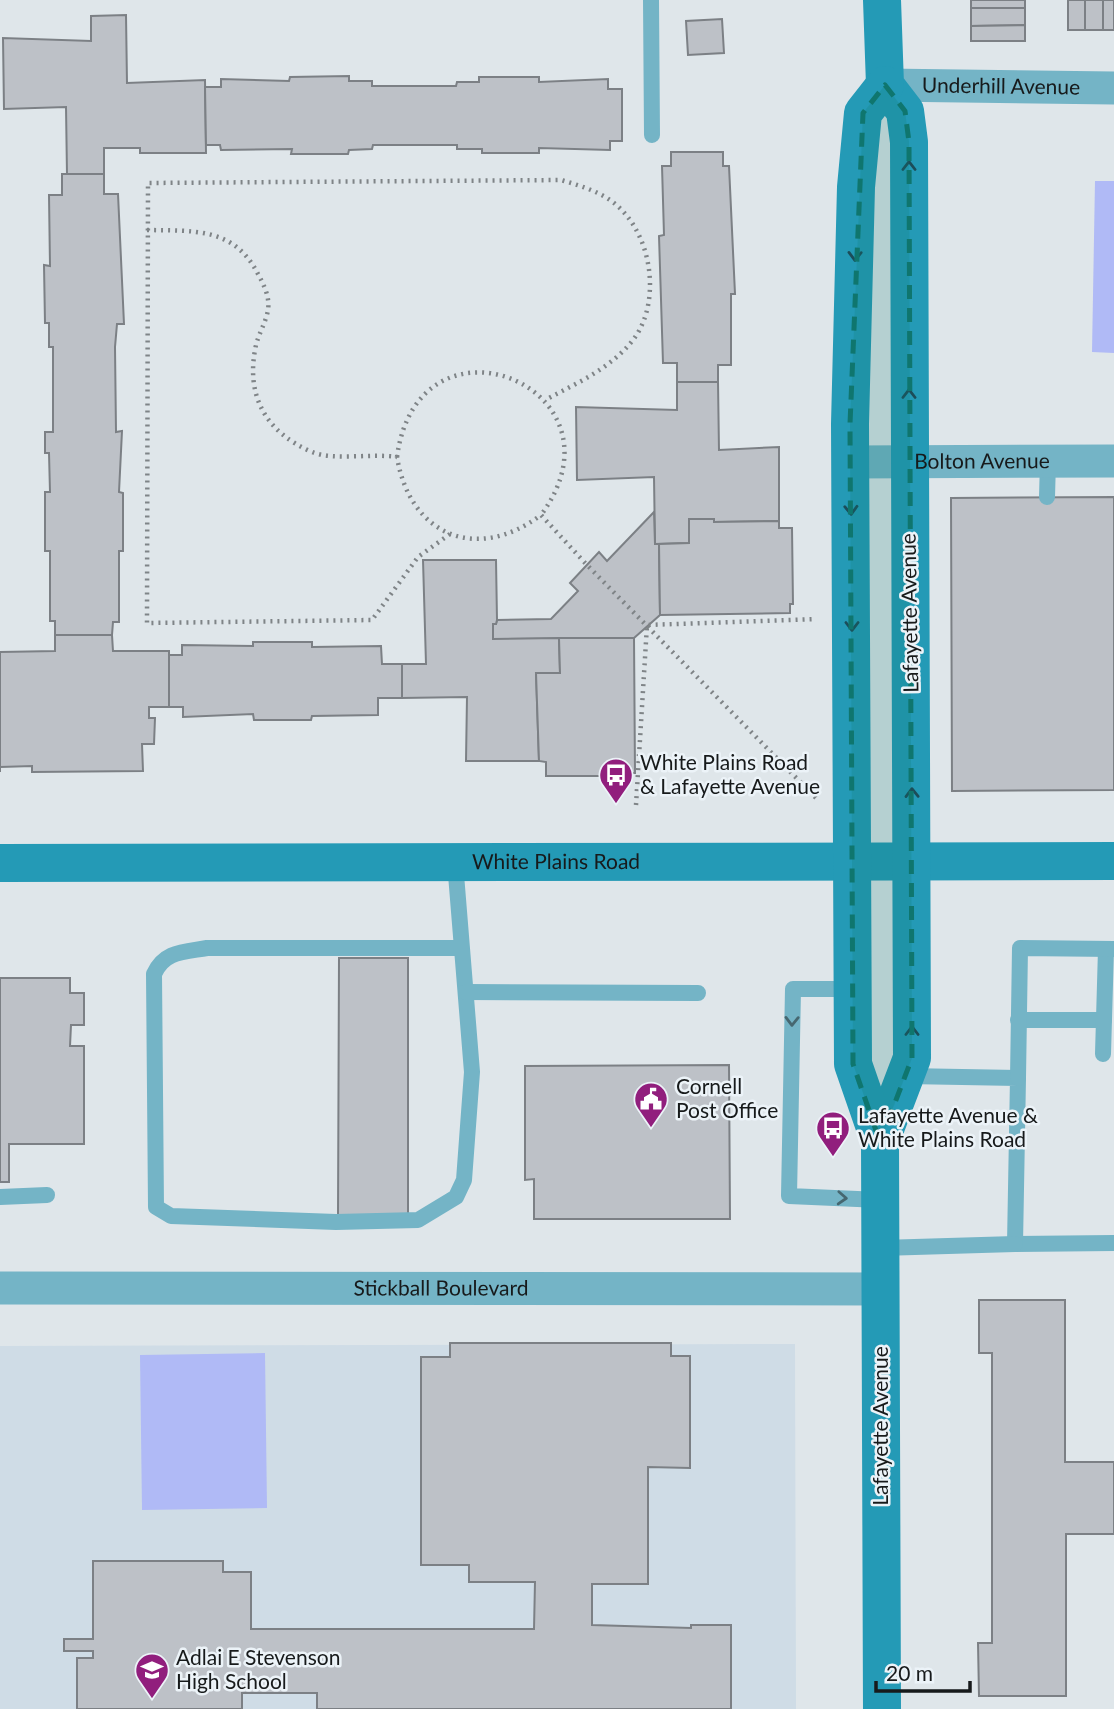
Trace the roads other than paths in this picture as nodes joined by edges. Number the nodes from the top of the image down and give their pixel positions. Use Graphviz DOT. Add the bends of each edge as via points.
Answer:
graph roads {
  1 [pos="651,0"];
  2 [pos="882,0"];
  3 [pos="885,85"];
  4 [pos="1114,88"];
  5 [pos="652,135"];
  6 [pos="1048,461"];
  7 [pos="1114,461"];
  8 [pos="851,462"];
  9 [pos="909,462"];
  10 [pos="1047,497"];
  11 [pos="852,861"];
  12 [pos="913,861"];
  13 [pos="1114,861"];
  14 [pos="455,862"];
  15 [pos="0,863"];
  16 [pos="463,948"];
  17 [pos="1110,949"];
  18 [pos="853,989"];
  19 [pos="466,992"];
  20 [pos="698,993"];
  21 [pos="1018,1020"];
  22 [pos="1104,1020"];
  23 [pos="1103,1054"];
  24 [pos="906,1076"];
  25 [pos="1018,1078"];
  26 [pos="880,1142"];
  27 [pos="47,1195"];
  28 [pos="0,1197"];
  29 [pos="880,1200"];
  30 [pos="1114,1243"];
  31 [pos="1015,1244"];
  32 [pos="880,1248"];
  33 [pos="0,1288"];
  34 [pos="880,1289"];
  35 [pos="881,1709"];
  1 -- 5 [label="lane"];
  2 -- 3 [label="street"];
  3 -- 4 [label="street, Underhill Avenue"];
  3 -- 8 [label="street, Lafayette Avenue, one-way" via="863,113"];
  9 -- 3 [label="street, Lafayette Avenue, one-way" via="909,142 905,111"];
  6 -- 7 [label="street, Bolton Avenue"];
  6 -- 9 [label="street, Bolton Avenue"];
  6 -- 10 [label="lane"];
  8 -- 9 [label="street, Bolton Avenue"];
  8 -- 11 [label="street, Lafayette Avenue, one-way"];
  12 -- 9 [label="street, Lafayette Avenue, one-way"];
  11 -- 12 [label="street, White Plains Road"];
  11 -- 14 [label="street, White Plains Road"];
  11 -- 18 [label="street, Lafayette Avenue"];
  12 -- 13 [label="street, White Plains Road"];
  24 -- 12 [label="street, Lafayette Avenue, one-way" via="912,1058"];
  14 -- 15 [label="street, White Plains Road"];
  14 -- 16 [label="lane"];
  16 -- 19 [label="lane"];
  16 -- 19 [label="lane" via="207,948 175,953 159,962 154,988 156,1207 171,1216 418,1220 456,1197 464,1180 472,1072"];
  17 -- 21 [label="lane" via="1020,948"];
  17 -- 22 [label="lane"];
  18 -- 26 [label="street, Lafayette Avenue" via="853,1064"];
  18 -- 29 [label="lane, one-way" via="793,989 789,1196"];
  19 -- 20 [label="lane"];
  21 -- 22 [label="lane"];
  21 -- 25 [label="lane"];
  22 -- 23 [label="lane"];
  24 -- 25 [label="lane"];
  24 -- 26 [label="street, Lafayette Avenue"];
  25 -- 31 [label="lane"];
  26 -- 29 [label="street, Lafayette Avenue"];
  27 -- 28 [label="lane"];
  29 -- 32 [label="street, Lafayette Avenue"];
  30 -- 31 [label="lane"];
  31 -- 32 [label="lane"];
  32 -- 34 [label="street, Lafayette Avenue"];
  33 -- 34 [label="street, Stickball Boulevard"];
  34 -- 35 [label="street, Lafayette Avenue"];
}
